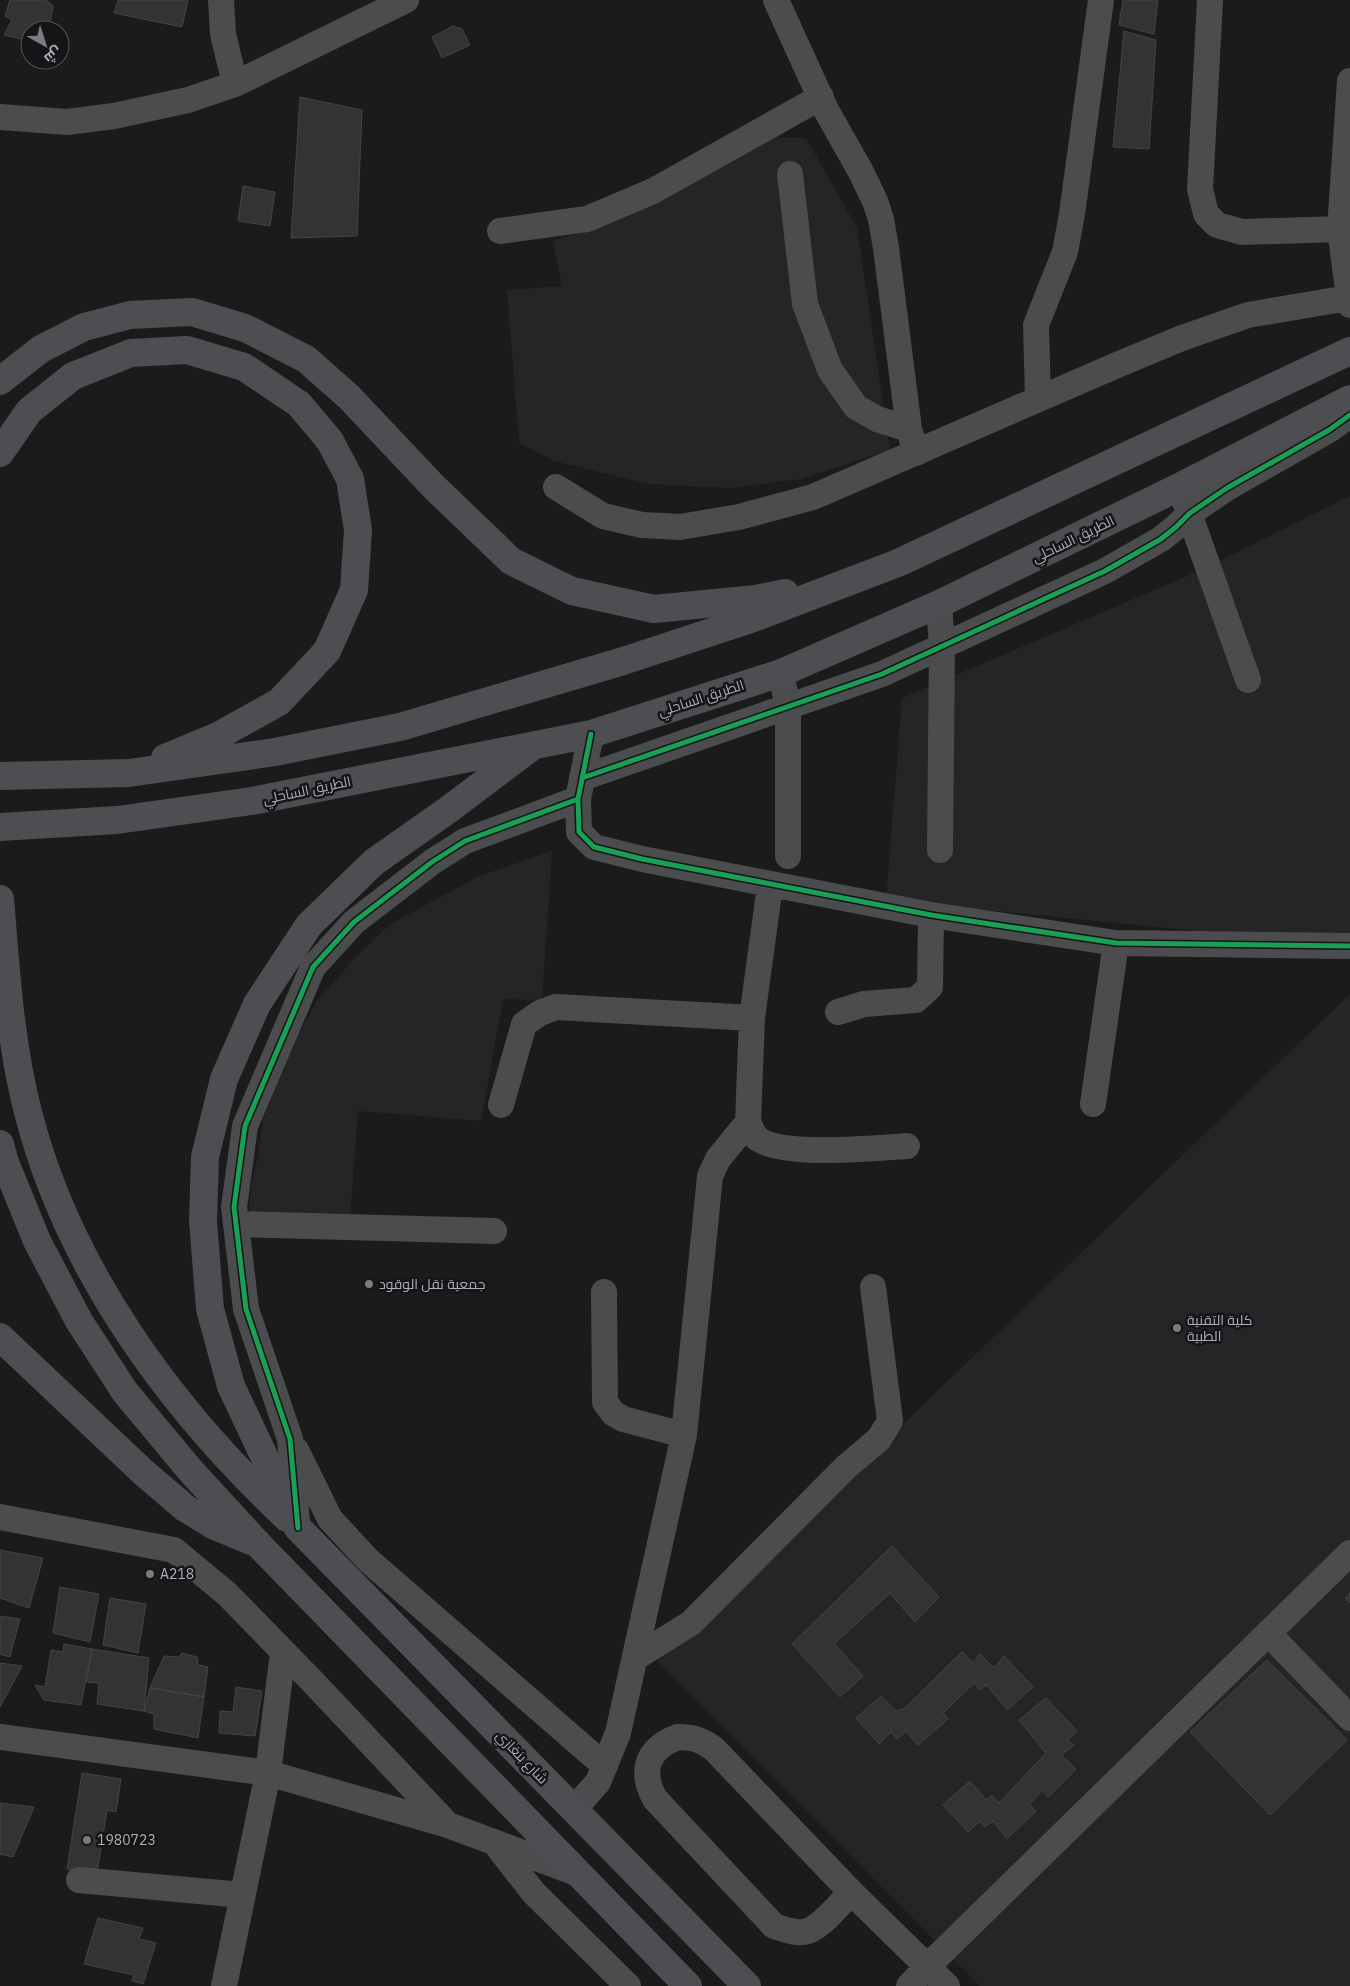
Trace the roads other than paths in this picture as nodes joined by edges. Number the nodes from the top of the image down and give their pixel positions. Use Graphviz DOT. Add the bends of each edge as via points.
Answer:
graph roads {
  1 [pos="221,0"];
  2 [pos="406,0"];
  3 [pos="776,0"];
  4 [pos="1101,0"];
  5 [pos="1210,0"];
  6 [pos="1350,81"];
  7 [pos="235,84"];
  8 [pos="821,96"];
  9 [pos="0,117"];
  10 [pos="790,174"];
  11 [pos="1340,229"];
  12 [pos="500,231"];
  13 [pos="1349,302"];
  14 [pos="1350,351"];
  15 [pos="0,382"];
  16 [pos="1038,399"];
  17 [pos="1350,399"];
  18 [pos="1350,415"];
  19 [pos="913,441"];
  20 [pos="0,453"];
  21 [pos="556,487"];
  22 [pos="1179,487"];
  23 [pos="1190,513"];
  24 [pos="898,563"];
  25 [pos="939,604"];
  26 [pos="942,646"];
  27 [pos="781,673"];
  28 [pos="1248,680"];
  29 [pos="788,708"];
  30 [pos="591,734"];
  31 [pos="534,746"];
  32 [pos="129,773"];
  33 [pos="0,776"];
  34 [pos="580,789"];
  35 [pos="0,827"];
  36 [pos="940,850"];
  37 [pos="788,856"];
  38 [pos="770,885"];
  39 [pos="0,899"];
  40 [pos="931,916"];
  41 [pos="1116,943"];
  42 [pos="1350,946"];
  43 [pos="838,1012"];
  44 [pos="752,1018"];
  45 [pos="1094,1104"];
  46 [pos="501,1105"];
  47 [pos="748,1122"];
  48 [pos="0,1144"];
  49 [pos="907,1146"];
  50 [pos="236,1224"];
  51 [pos="494,1231"];
  52 [pos="873,1287"];
  53 [pos="604,1292"];
  54 [pos="0,1337"];
  55 [pos="684,1435"];
  56 [pos="290,1439"];
  57 [pos="0,1517"];
  58 [pos="298,1528"];
  59 [pos="259,1545"];
  60 [pos="1350,1553"];
  61 [pos="1268,1633"];
  62 [pos="283,1652"];
  63 [pos="635,1658"];
  64 [pos="1350,1718"];
  65 [pos="0,1738"];
  66 [pos="605,1766"];
  67 [pos="268,1773"];
  68 [pos="574,1809"];
  69 [pos="448,1825"];
  70 [pos="493,1842"];
  71 [pos="580,1874"];
  72 [pos="79,1880"];
  73 [pos="851,1892"];
  74 [pos="242,1896"];
  75 [pos="928,1966"];
  76 [pos="732,1981"];
  77 [pos="224,1986"];
  78 [pos="628,1986"];
  79 [pos="688,1986"];
  80 [pos="909,1986"];
  81 [pos="948,1986"];
  1 -- 7 [label="street" via="223,34"];
  2 -- 7 [label="street"];
  3 -- 8 [label="street"];
  4 -- 16 [label="street" via="1065,252 1036,325"];
  5 -- 11 [label="street" via="1200,189 1206,214 1217,225 1242,232"];
  6 -- 11 [label="street"];
  7 -- 9 [label="street" via="188,100 114,116 67,122"];
  8 -- 12 [label="street" via="653,191 587,219"];
  8 -- 19 [label="street" via="861,172 881,219"];
  10 -- 19 [label="street" via="805,304 830,370 856,407"];
  11 -- 13 [label="street"];
  13 -- 16 [label="street" via="1248,315 1182,338"];
  14 -- 24 [label="main road"];
  15 -- 24 [label="main road" via="41,349 84,327 130,314 192,312 245,328 306,359 349,397 432,486 511,562 572,592 654,610 756,599"];
  16 -- 19 [label="street"];
  17 -- 22 [label="main road, الطريق الساحلي"];
  18 -- 23 [label="street" via="1226,488"];
  19 -- 21 [label="street" via="813,497 739,517 680,527 642,525 602,516"];
  20 -- 32 [label="main road" via="29,411 73,376 131,353 187,350 244,367 299,404 330,441 350,479 358,530 354,590 327,651 279,702 218,736"];
  22 -- 23 [label="street"];
  22 -- 25 [label="main road, الطريق الساحلي"];
  23 -- 26 [label="street" via="1161,539 1105,571"];
  23 -- 28 [label="street"];
  24 -- 32 [label="main road" via="748,620 410,724 275,752"];
  25 -- 26 [label="street"];
  25 -- 27 [label="main road, الطريق الساحلي"];
  26 -- 29 [label="street" via="882,674"];
  26 -- 36 [label="street"];
  27 -- 29 [label="street"];
  27 -- 30 [label="main road, الطريق الساحلي"];
  29 -- 34 [label="street"];
  29 -- 37 [label="street"];
  30 -- 31 [label="main road, الطريق الساحلي"];
  30 -- 34 [label="street"];
  31 -- 35 [label="main road, الطريق الساحلي" via="252,801 117,820"];
  31 -- 58 [label="main road" via="374,862 309,924 257,1004 224,1078 205,1157 203,1221 210,1309 231,1386"];
  32 -- 33 [label="main road"];
  34 -- 38 [label="street" via="579,832 594,847"];
  34 -- 50 [label="street" via="465,841 432,862 354,922 313,967 245,1126 234,1207"];
  38 -- 40 [label="street"];
  38 -- 44 [label="street"];
  39 -- 58 [label="main road, شارع بنغازي" via="10,1010 22,1085 43,1162 62,1214 129,1333 184,1408 247,1481"];
  40 -- 41 [label="street"];
  40 -- 43 [label="street" via="930,987 916,1000 864,1004"];
  41 -- 42 [label="street"];
  41 -- 45 [label="street"];
  44 -- 46 [label="street" via="556,1007 524,1024"];
  44 -- 47 [label="street"];
  47 -- 49 [label="street" via="755,1136 775,1147 838,1150"];
  47 -- 55 [label="street" via="718,1159 710,1176"];
  48 -- 59 [label="main road" via="37,1241 79,1321 125,1392"];
  50 -- 51 [label="street"];
  50 -- 56 [label="street" via="246,1309"];
  52 -- 63 [label="street" via="890,1421 880,1439 846,1467 691,1623"];
  53 -- 55 [label="street" via="605,1402 613,1413 623,1419"];
  54 -- 59 [label="main road" via="185,1508 213,1526"];
  55 -- 63 [label="street"];
  56 -- 58 [label="street"];
  56 -- 66 [label="street" via="330,1519 368,1560"];
  57 -- 62 [label="street" via="174,1550 227,1594"];
  58 -- 68 [label="main road, شارع بنغازي"];
  59 -- 71 [label="main road"];
  60 -- 61 [label="street"];
  61 -- 64 [label="street"];
  61 -- 75 [label="street"];
  62 -- 67 [label="street"];
  62 -- 69 [label="street"];
  63 -- 66 [label="street" via="618,1733"];
  65 -- 67 [label="street"];
  66 -- 68 [label="street" via="598,1782"];
  67 -- 69 [label="street"];
  67 -- 74 [label="street"];
  68 -- 76 [label="main road, شارع بنغازي"];
  69 -- 70 [label="street"];
  70 -- 71 [label="street"];
  70 -- 78 [label="street" via="533,1892"];
  71 -- 79 [label="main road"];
  72 -- 74 [label="street"];
  73 -- 73 [label="street" via="704,1741 678,1737 656,1750 649,1761 647,1774 652,1792 774,1926 790,1932 808,1932"];
  73 -- 75 [label="street"];
  74 -- 77 [label="street"];
  75 -- 80 [label="street"];
  75 -- 81 [label="street"];
}
